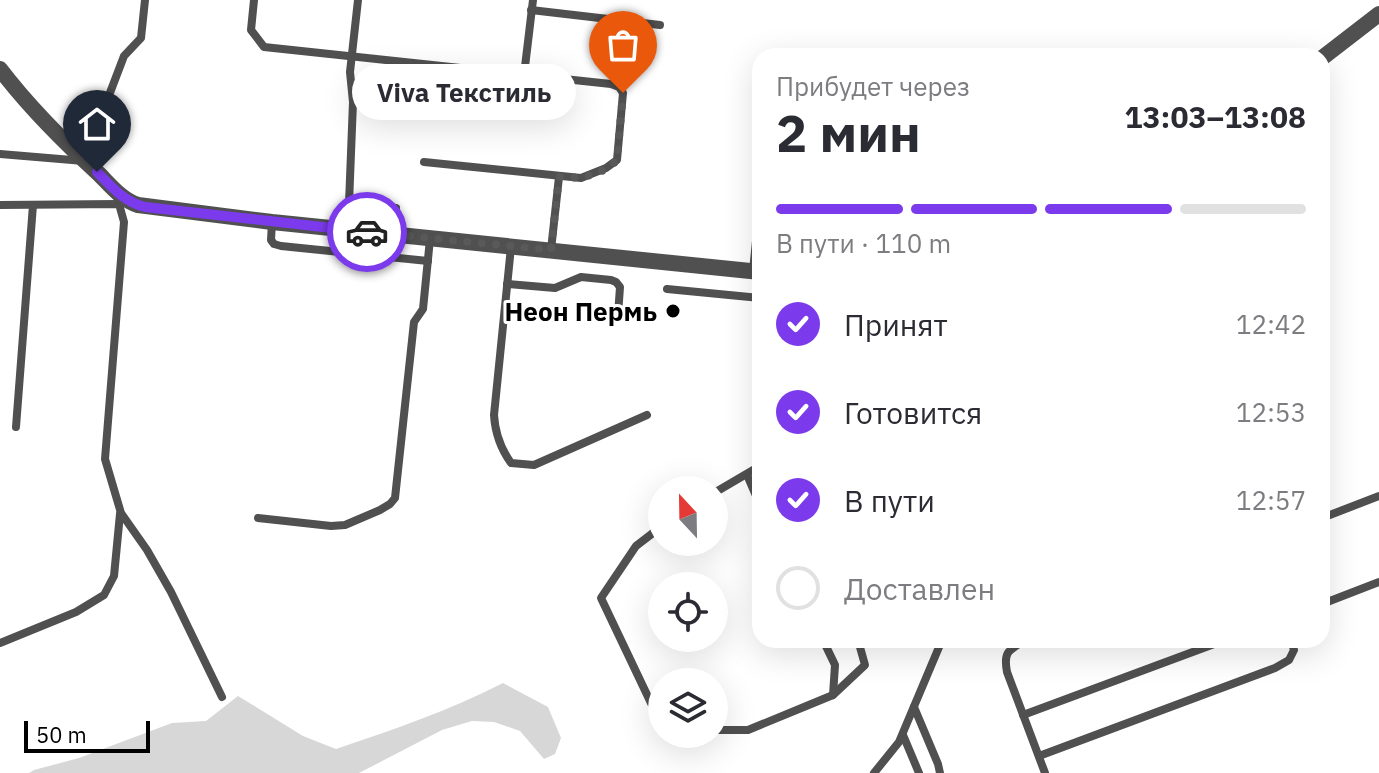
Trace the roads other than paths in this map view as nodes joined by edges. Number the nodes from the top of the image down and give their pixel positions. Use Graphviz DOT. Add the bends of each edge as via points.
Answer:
graph roads {
  1 [pos="145,0"];
  2 [pos="254,0"];
  3 [pos="358,0"];
  4 [pos="532,0"];
  5 [pos="531,10"];
  6 [pos="1379,14"];
  7 [pos="660,25"];
  8 [pos="1330,52"];
  9 [pos="351,56"];
  10 [pos="0,69"];
  11 [pos="524,75"];
  12 [pos="0,154"];
  13 [pos="84,161"];
  14 [pos="424,162"];
  15 [pos="559,177"];
  16 [pos="122,201"];
  17 [pos="0,205"];
  18 [pos="33,205"];
  19 [pos="367,205"];
  20 [pos="272,222"];
  21 [pos="348,230"];
  22 [pos="393,234"];
  23 [pos="430,238"];
  24 [pos="511,246"];
  25 [pos="551,250"];
  26 [pos="428,261"];
  27 [pos="752,272"];
  28 [pos="507,284"];
  29 [pos="667,289"];
  30 [pos="752,297"];
  31 [pos="618,315"];
  32 [pos="647,415"];
  33 [pos="16,427"];
  34 [pos="752,472"];
  35 [pos="747,475"];
  36 [pos="728,485"];
  37 [pos="752,487"];
  38 [pos="1379,496"];
  39 [pos="121,513"];
  40 [pos="1330,515"];
  41 [pos="258,518"];
  42 [pos="648,537"];
  43 [pos="1379,582"];
  44 [pos="1330,601"];
  45 [pos="0,643"];
  46 [pos="827,648"];
  47 [pos="860,648"];
  48 [pos="939,648"];
  49 [pos="1012,648"];
  50 [pos="1203,648"];
  51 [pos="1293,648"];
  52 [pos="833,695"];
  53 [pos="222,697"];
  54 [pos="648,697"];
  55 [pos="914,706"];
  56 [pos="1023,715"];
  57 [pos="728,730"];
  58 [pos="902,734"];
  59 [pos="1039,756"];
  60 [pos="874,773"];
  61 [pos="919,773"];
  62 [pos="940,773"];
  63 [pos="1045,773"];
  1 -- 13 [label="lane" via="141,38 124,56"];
  2 -- 9 [label="lane" via="251,30 264,47"];
  3 -- 9 [label="lane"];
  4 -- 5 [label="lane"];
  5 -- 7 [label="lane"];
  5 -- 11 [label="lane"];
  6 -- 8 [label="street"];
  9 -- 11 [label="lane"];
  9 -- 21 [label="lane"];
  10 -- 13 [label="street"];
  11 -- 15 [label="lane" via="611,84 623,93 617,160 581,178"];
  12 -- 13 [label="lane"];
  13 -- 16 [label="street"];
  14 -- 15 [label="lane"];
  15 -- 25 [label="lane"];
  16 -- 18 [label="lane"];
  16 -- 20 [label="street"];
  16 -- 39 [label="lane" via="105,459"];
  17 -- 18 [label="lane"];
  18 -- 33 [label="lane"];
  19 -- 22 [label="lane" via="396,208"];
  20 -- 21 [label="street"];
  20 -- 26 [label="lane" via="271,240 281,246"];
  21 -- 22 [label="street"];
  22 -- 23 [label="street"];
  23 -- 24 [label="street"];
  23 -- 26 [label="lane"];
  24 -- 25 [label="street"];
  24 -- 28 [label="lane"];
  25 -- 27 [label="street"];
  26 -- 41 [label="lane" via="423,309 414,322 395,498 345,525"];
  28 -- 31 [label="lane" via="555,288 581,277 611,280 620,287"];
  28 -- 32 [label="lane" via="495,426 511,463 534,465"];
  29 -- 30 [label="lane"];
  34 -- 35 [label="lane"];
  35 -- 36 [label="lane"];
  35 -- 37 [label="lane"];
  38 -- 40 [label="lane"];
  39 -- 45 [label="lane" via="114,576 104,595"];
  39 -- 53 [label="lane" via="171,592"];
  42 -- 54 [label="lane" via="601,598"];
  43 -- 44 [label="lane"];
  46 -- 52 [label="lane" via="835,665"];
  47 -- 52 [label="lane" via="865,665"];
  48 -- 55 [label="lane"];
  49 -- 56 [label="lane" via="1005,660 1007,672"];
  50 -- 56 [label="lane"];
  51 -- 59 [label="lane" via="1289,660 1275,668"];
  52 -- 57 [label="lane" via="748,730"];
  55 -- 58 [label="lane"];
  55 -- 62 [label="lane"];
  56 -- 59 [label="lane"];
  58 -- 60 [label="lane"];
  58 -- 61 [label="lane"];
  59 -- 63 [label="lane"];
}
